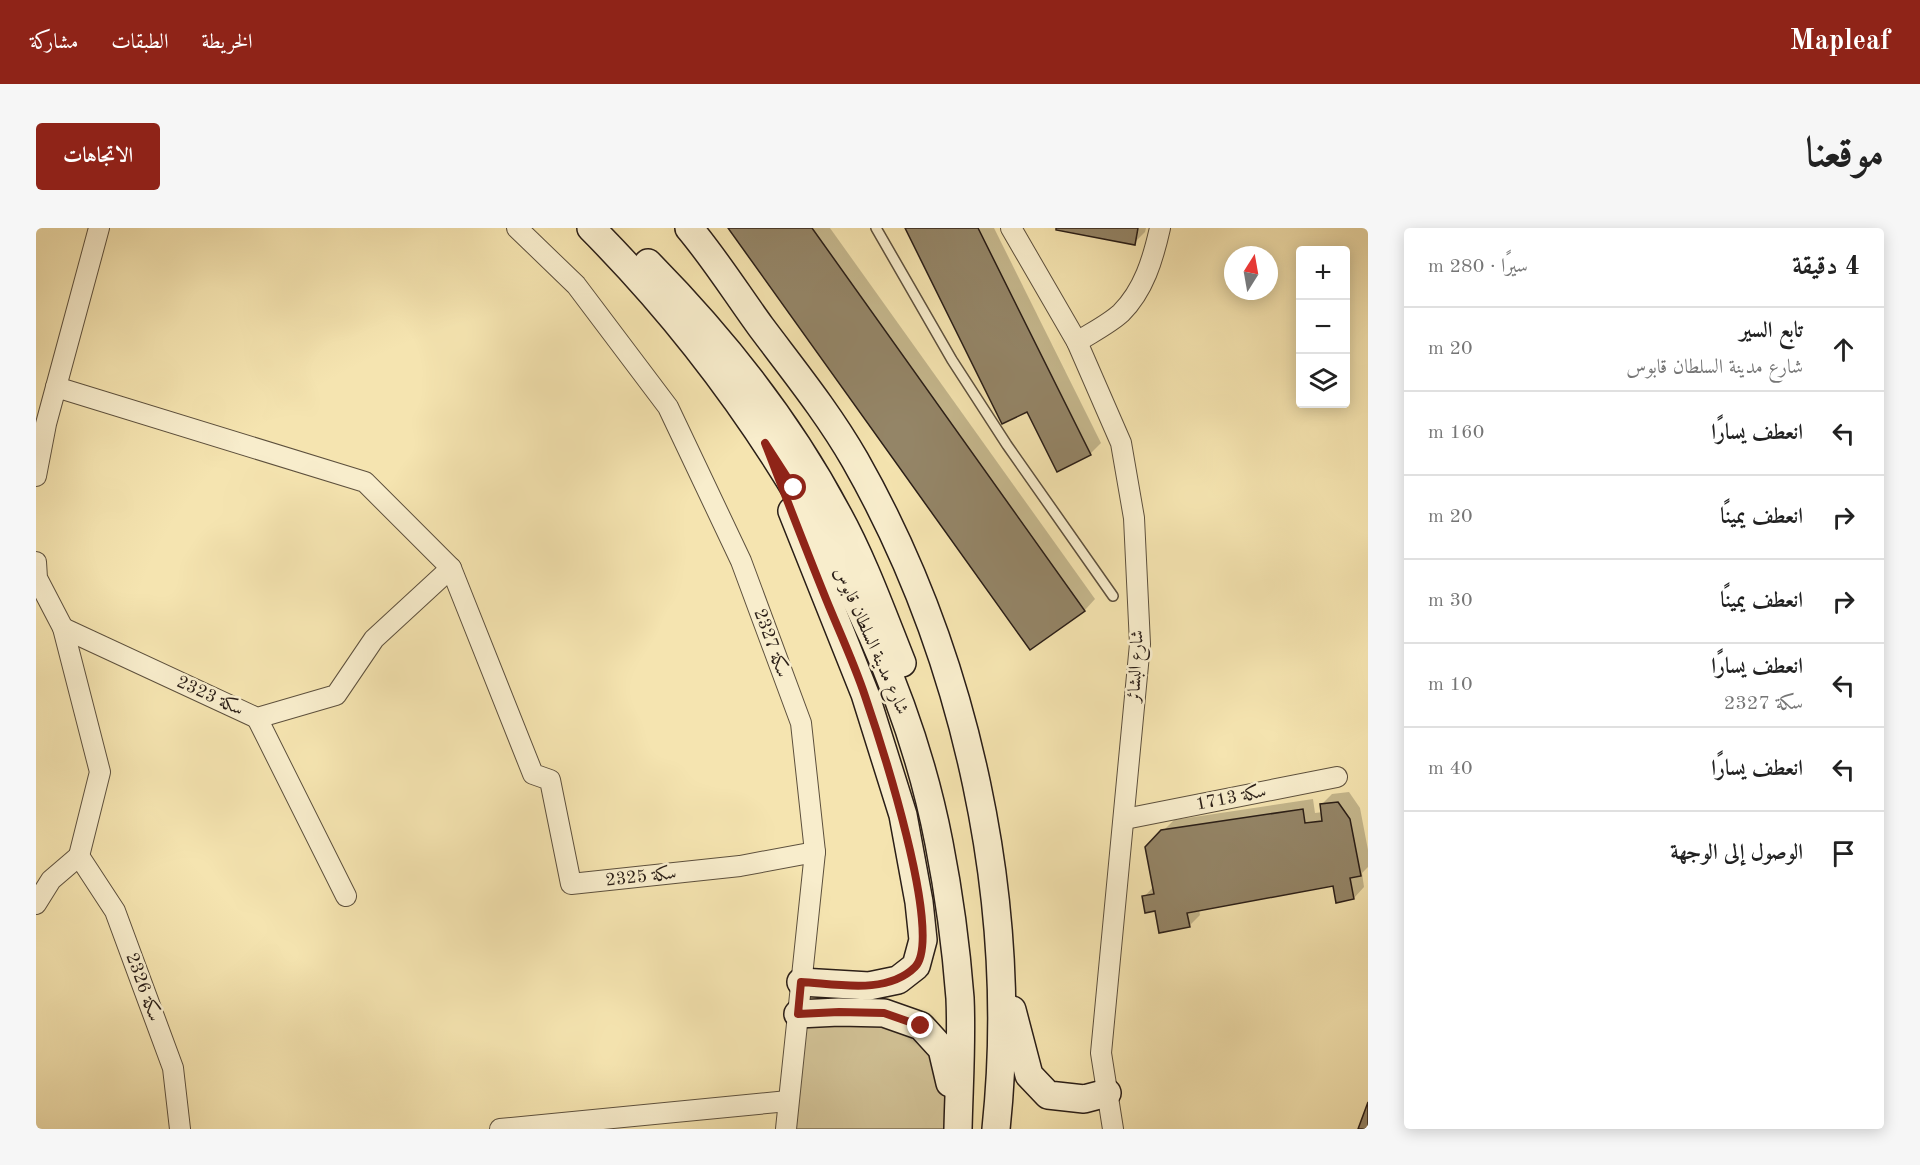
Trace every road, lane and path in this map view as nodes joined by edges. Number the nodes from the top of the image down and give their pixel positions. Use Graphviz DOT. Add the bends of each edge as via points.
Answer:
graph roads {
  1 [pos="99,228"];
  2 [pos="517,228"];
  3 [pos="591,228"];
  4 [pos="614,228"];
  5 [pos="689,228"];
  6 [pos="876,228"];
  7 [pos="1011,228"];
  8 [pos="1160,228"];
  9 [pos="1077,342"];
  10 [pos="56,387"];
  11 [pos="765,443"];
  12 [pos="36,476"];
  13 [pos="36,562"];
  14 [pos="451,568"];
  15 [pos="1113,596"];
  16 [pos="63,628"];
  17 [pos="257,717"];
  18 [pos="1337,777"];
  19 [pos="1125,819"];
  20 [pos="939,842"];
  21 [pos="815,852"];
  22 [pos="79,856"];
  23 [pos="346,896"];
  24 [pos="36,904"];
  25 [pos="1002,966"];
  26 [pos="801,982"];
  27 [pos="798,1014"];
  28 [pos="1107,1093"];
  29 [pos="788,1101"];
  30 [pos="180,1129"];
  31 [pos="500,1129"];
  32 [pos="786,1129"];
  33 [pos="957,1129"];
  34 [pos="996,1129"];
  35 [pos="1113,1129"];
  1 -- 10 [label="street"];
  2 -- 21 [label="street, سكة 2327" via="576,285 668,407 741,561 801,723"];
  3 -- 11 [label="main road, شارع مدينة السلطان قابوس" via="659,301"];
  4 -- 20 [label="main road" via="692,308 777,415 837,513 903,666 927,743 940,801"];
  5 -- 25 [label="main road" via="811,393 854,459 896,538 945,660 974,775"];
  6 -- 15 [label="lane" via="982,408"];
  7 -- 9 [label="street, شارع البشائر"];
  8 -- 9 [label="street" via="1139,292 1120,314"];
  9 -- 19 [label="street, شارع البشائر" via="1121,443 1134,518 1140,644"];
  10 -- 12 [label="street"];
  10 -- 14 [label="street" via="365,482"];
  11 -- 20 [label="main road, شارع مدينة السلطان قابوس" via="844,576 896,692 912,736"];
  11 -- 26 [label="main road" via="865,694 903,815 923,940 916,966 898,980 869,986"];
  13 -- 16 [label="street" via="38,578"];
  14 -- 17 [label="street, سكة 2323" via="374,639 336,695"];
  14 -- 21 [label="street, سكة 2325" via="533,774 550,780 571,884 740,866"];
  16 -- 17 [label="street, سكة 2323"];
  16 -- 22 [label="street" via="100,772"];
  17 -- 23 [label="street"];
  18 -- 19 [label="street, سكة 1713"];
  19 -- 28 [label="street, شارع البشائر" via="1101,1053"];
  20 -- 33 [label="main road, شارع مدينة السلطان قابوس" via="960,998"];
  21 -- 26 [label="street, سكة 2327"];
  22 -- 24 [label="street" via="51,880"];
  22 -- 30 [label="street, سكة 2326" via="115,911 173,1068"];
  25 -- 28 [label="main road" via="1029,1074 1048,1095 1084,1099"];
  25 -- 34 [label="main road" via="1001,1087"];
  26 -- 27 [label="street, سكة 2327"];
  27 -- 29 [label="street, سكة 2327"];
  27 -- 33 [label="main road" via="884,1013 921,1026 942,1049"];
  28 -- 35 [label="street, شارع البشائر"];
  29 -- 31 [label="street"];
  29 -- 32 [label="street, سكة 2327"];
}
